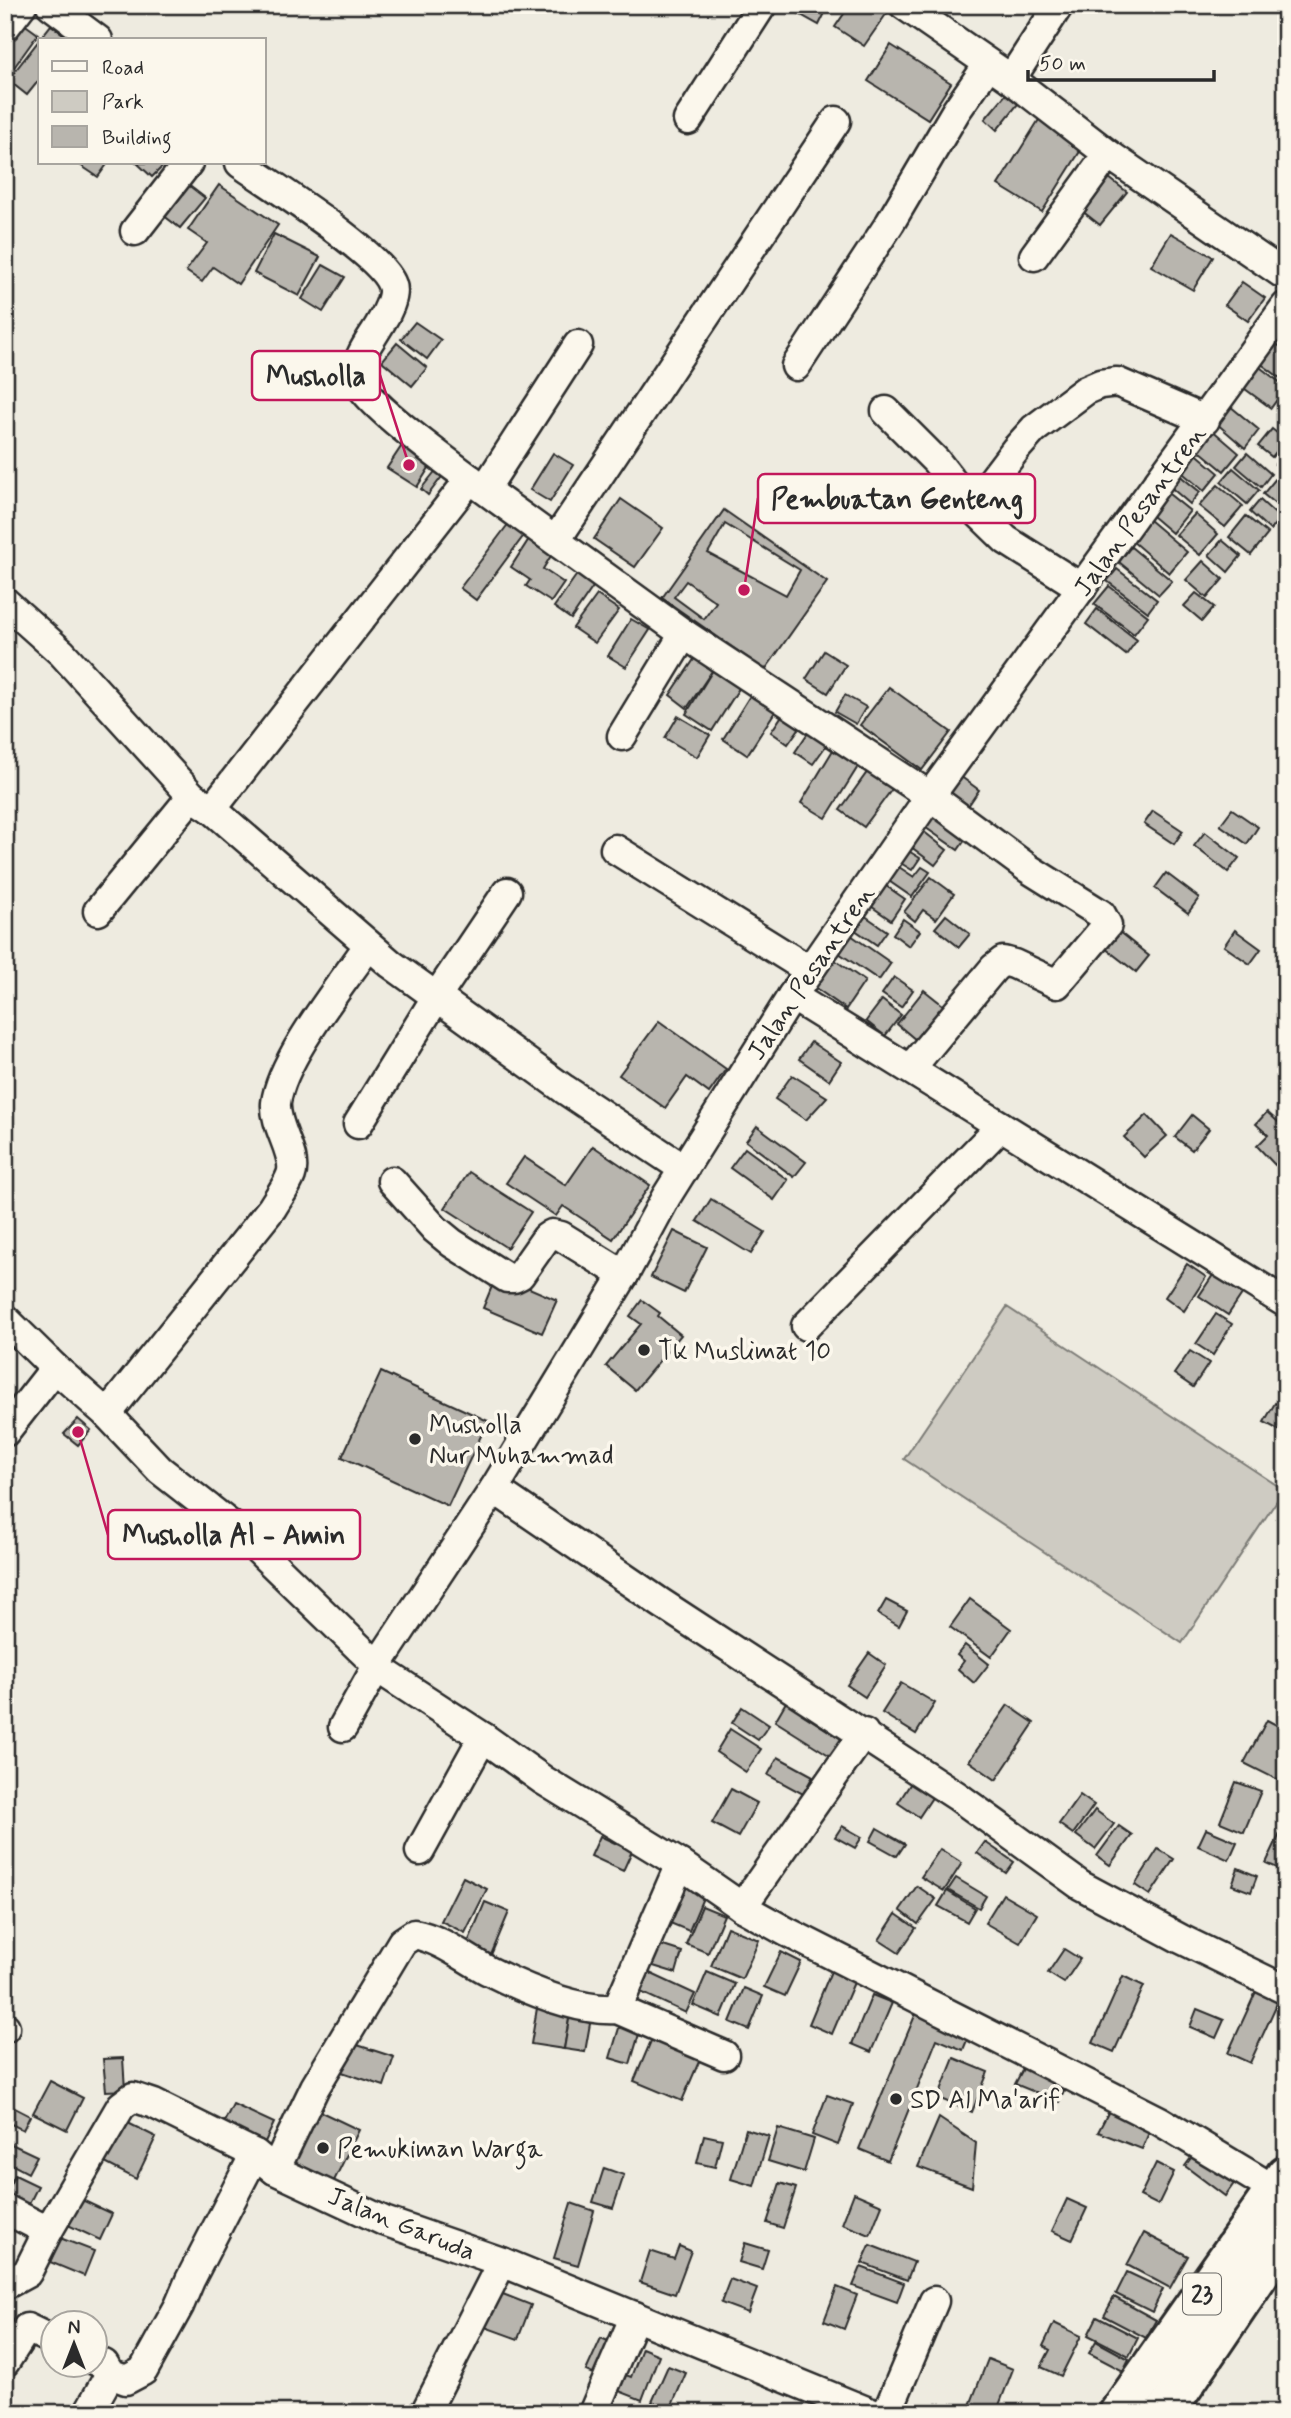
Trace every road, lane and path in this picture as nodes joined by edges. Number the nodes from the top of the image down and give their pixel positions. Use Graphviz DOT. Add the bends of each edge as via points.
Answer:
graph roads {
  1 [pos="22,5"];
  2 [pos="51,5"];
  3 [pos="762,5"];
  4 [pos="904,5"];
  5 [pos="1059,5"];
  6 [pos="5,27"];
  7 [pos="95,38"];
  8 [pos="999,72"];
  9 [pos="688,120"];
  10 [pos="836,121"];
  11 [pos="1108,154"];
  12 [pos="187,164"];
  13 [pos="241,164"];
  14 [pos="135,231"];
  15 [pos="1034,256"];
  16 [pos="1286,276"];
  17 [pos="1286,306"];
  18 [pos="578,345"];
  19 [pos="796,366"];
  20 [pos="886,411"];
  21 [pos="1205,420"];
  22 [pos="477,484"];
  23 [pos="972,507"];
  24 [pos="556,540"];
  25 [pos="1082,588"];
  26 [pos="5,602"];
  27 [pos="684,634"];
  28 [pos="622,736"];
  29 [pos="930,796"];
  30 [pos="202,802"];
  31 [pos="615,849"];
  32 [pos="507,892"];
  33 [pos="98,911"];
  34 [pos="368,946"];
  35 [pos="809,970"];
  36 [pos="438,996"];
  37 [pos="792,996"];
  38 [pos="910,1069"];
  39 [pos="358,1124"];
  40 [pos="1001,1126"];
  41 [pos="684,1169"];
  42 [pos="392,1181"];
  43 [pos="624,1275"];
  44 [pos="1286,1303"];
  45 [pos="5,1320"];
  46 [pos="806,1326"];
  47 [pos="55,1368"];
  48 [pos="107,1414"];
  49 [pos="5,1432"];
  50 [pos="500,1494"];
  51 [pos="381,1670"];
  52 [pos="343,1727"];
  53 [pos="864,1733"];
  54 [pos="483,1737"];
  55 [pos="420,1851"];
  56 [pos="680,1864"];
  57 [pos="742,1907"];
  58 [pos="1286,1990"];
  59 [pos="617,2008"];
  60 [pos="724,2056"];
  61 [pos="265,2162"];
  62 [pos="1280,2183"];
  63 [pos="5,2209"];
  64 [pos="48,2231"];
  65 [pos="1286,2234"];
  66 [pos="502,2262"];
  67 [pos="5,2285"];
  68 [pos="934,2301"];
  69 [pos="635,2316"];
  70 [pos="38,2333"];
  71 [pos="5,2362"];
  72 [pos="108,2370"];
  73 [pos="98,2380"];
  74 [pos="88,2413"];
  75 [pos="425,2413"];
  76 [pos="593,2413"];
  77 [pos="871,2413"];
  78 [pos="887,2413"];
  79 [pos="1119,2413"];
  80 [pos="1165,2413"];
  1 -- 6 [label="street"];
  2 -- 7 [label="street"];
  3 -- 9 [label="street"];
  4 -- 8 [label="street"];
  5 -- 8 [label="street"];
  8 -- 11 [label="street"];
  8 -- 19 [label="street" via="956,111 890,223"];
  10 -- 24 [label="street"];
  11 -- 15 [label="street"];
  11 -- 16 [label="street"];
  12 -- 14 [label="street"];
  13 -- 22 [label="street" via="364,250 387,274 394,287 391,299 364,351 356,379 400,425"];
  17 -- 21 [label="street, Jalan Pesantren"];
  18 -- 22 [label="street"];
  20 -- 23 [label="street" via="936,461"];
  21 -- 23 [label="street" via="1116,382 1100,384 1034,429"];
  21 -- 25 [label="street, Jalan Pesantren"];
  22 -- 24 [label="street"];
  22 -- 30 [label="street"];
  23 -- 25 [label="street" via="1006,540"];
  24 -- 27 [label="street"];
  25 -- 29 [label="street, Jalan Pesantren"];
  26 -- 30 [label="street" via="62,653"];
  27 -- 28 [label="street"];
  27 -- 29 [label="street"];
  29 -- 35 [label="street, Jalan Pesantren"];
  29 -- 38 [label="street" via="1029,869 1101,914 1107,925 1056,984 1003,961"];
  30 -- 33 [label="street"];
  30 -- 34 [label="street"];
  31 -- 35 [label="street"];
  32 -- 36 [label="street"];
  34 -- 36 [label="street"];
  34 -- 48 [label="street" via="299,1047 283,1080 276,1102 277,1121 292,1173 271,1208"];
  35 -- 37 [label="street, Jalan Pesantren"];
  36 -- 39 [label="street"];
  36 -- 41 [label="street" via="564,1089"];
  37 -- 38 [label="street"];
  37 -- 41 [label="street, Jalan Pesantren"];
  38 -- 40 [label="street"];
  40 -- 44 [label="street"];
  40 -- 46 [label="street"];
  41 -- 43 [label="street, Jalan Pesantren"];
  42 -- 43 [label="street" via="435,1229 507,1278 520,1275 552,1234"];
  43 -- 50 [label="street, Jalan Pesantren"];
  45 -- 47 [label="street"];
  47 -- 48 [label="street"];
  47 -- 49 [label="street"];
  48 -- 51 [label="street" via="160,1470 242,1534"];
  50 -- 51 [label="street, Jalan Pesantren"];
  50 -- 53 [label="street"];
  51 -- 52 [label="street, Jalan Pesantren"];
  51 -- 54 [label="street"];
  53 -- 57 [label="street"];
  53 -- 58 [label="street" via="1080,1885"];
  54 -- 55 [label="street"];
  54 -- 56 [label="street" via="543,1780"];
  56 -- 57 [label="street"];
  56 -- 59 [label="street"];
  57 -- 62 [label="street"];
  59 -- 60 [label="street"];
  59 -- 61 [label="street" via="584,2008 533,1990 488,1971 428,1936 414,1934 402,1942"];
  61 -- 64 [label="street, Jalan Garuda" via="134,2097 121,2106"];
  61 -- 66 [label="street, Jalan Garuda" via="384,2221"];
  61 -- 72 [label="street" via="190,2280 142,2371 126,2380"];
  62 -- 79 [label="highway, 23"];
  63 -- 64 [label="street"];
  64 -- 67 [label="street" via="27,2273"];
  65 -- 80 [label="highway, 23"];
  66 -- 69 [label="street, Jalan Garuda"];
  66 -- 75 [label="street"];
  68 -- 78 [label="street"];
  69 -- 76 [label="street"];
  69 -- 77 [label="street, Jalan Garuda"];
  70 -- 71 [label="street" via="27,2328"];
  73 -- 74 [label="street"];
}
